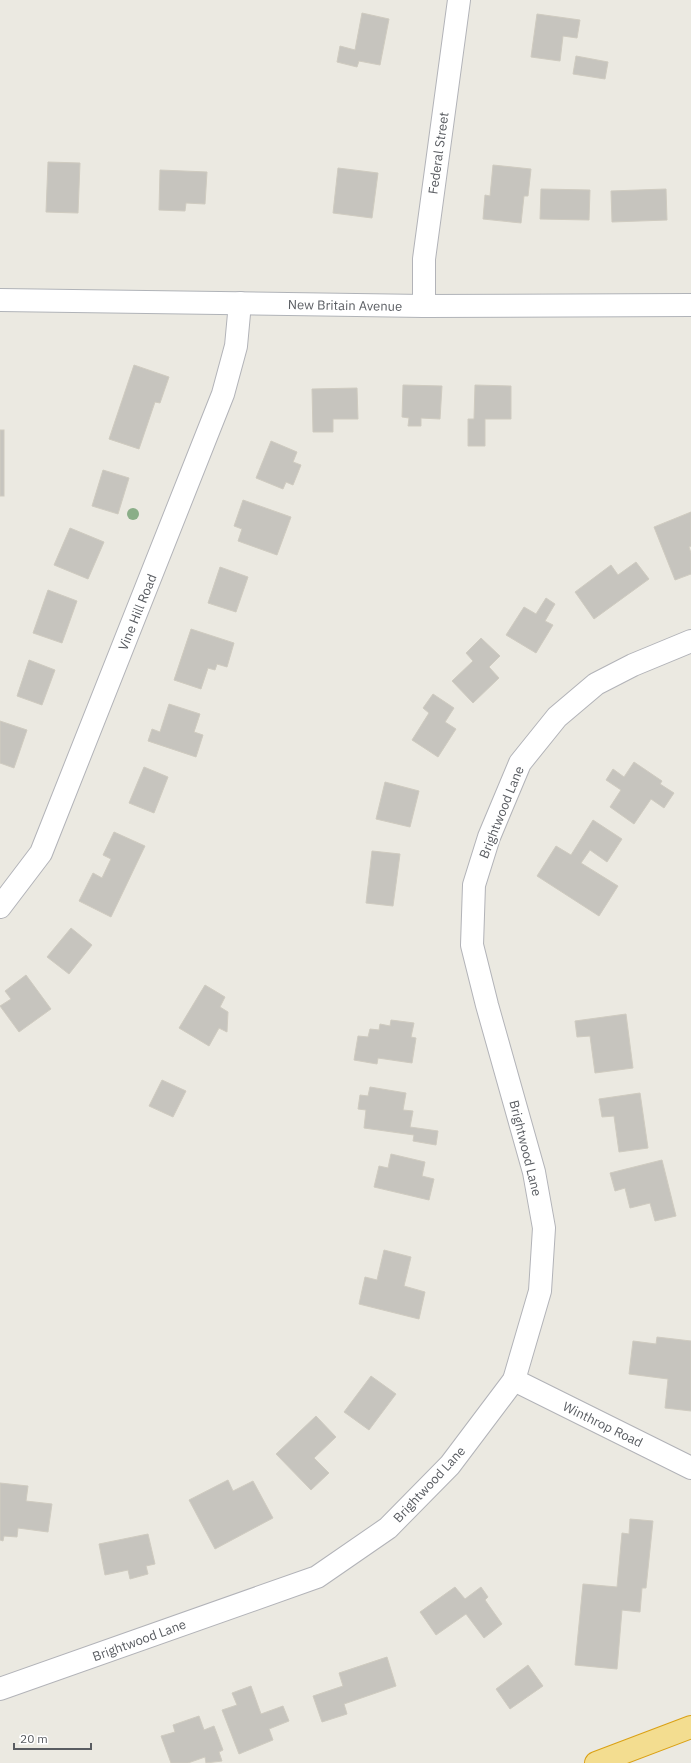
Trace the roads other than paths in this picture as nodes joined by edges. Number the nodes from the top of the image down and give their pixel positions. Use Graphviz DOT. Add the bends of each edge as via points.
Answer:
graph roads {
  1 [pos="459,0"];
  2 [pos="0,300"];
  3 [pos="240,303"];
  4 [pos="691,305"];
  5 [pos="424,306"];
  6 [pos="691,641"];
  7 [pos="0,907"];
  8 [pos="514,1380"];
  9 [pos="691,1468"];
  10 [pos="0,1690"];
  11 [pos="691,1727"];
  12 [pos="596,1763"];
  1 -- 5 [label="street, Federal Street" via="424,259"];
  2 -- 3 [label="street, New Britain Avenue"];
  3 -- 5 [label="street, New Britain Avenue"];
  3 -- 7 [label="street, Vine Hill Road" via="236,346 220,401 41,853"];
  4 -- 5 [label="street, New Britain Avenue"];
  6 -- 8 [label="street, Brightwood Lane" via="633,665 596,684 558,717 520,763 489,837 474,885 472,945 534,1172 544,1228 540,1291"];
  8 -- 9 [label="street, Winthrop Road"];
  8 -- 10 [label="street, Brightwood Lane" via="450,1465 388,1528 317,1577"];
  11 -- 12 [label="highway"];
}
